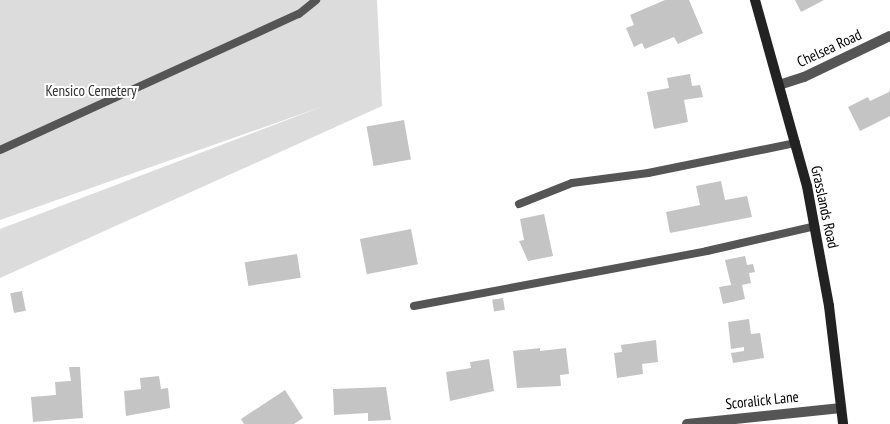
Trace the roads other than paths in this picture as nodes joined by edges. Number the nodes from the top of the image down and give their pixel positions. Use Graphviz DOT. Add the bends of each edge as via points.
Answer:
graph roads {
  1 [pos="316,0"];
  2 [pos="755,0"];
  3 [pos="890,36"];
  4 [pos="779,85"];
  5 [pos="796,143"];
  6 [pos="0,150"];
  7 [pos="519,204"];
  8 [pos="814,226"];
  9 [pos="414,306"];
  10 [pos="841,408"];
  11 [pos="686,424"];
  12 [pos="843,424"];
  1 -- 6 [label="lane" via="299,14"];
  2 -- 4 [label="main road, Grasslands Road"];
  3 -- 4 [label="street, Chelsea Road" via="804,77"];
  4 -- 5 [label="main road, Grasslands Road"];
  5 -- 7 [label="lane" via="572,184"];
  5 -- 8 [label="main road, Grasslands Road"];
  8 -- 9 [label="lane"];
  8 -- 10 [label="main road, Grasslands Road" via="829,306"];
  10 -- 11 [label="street, Scoralick Lane"];
  10 -- 12 [label="main road, Grasslands Road"];
}
